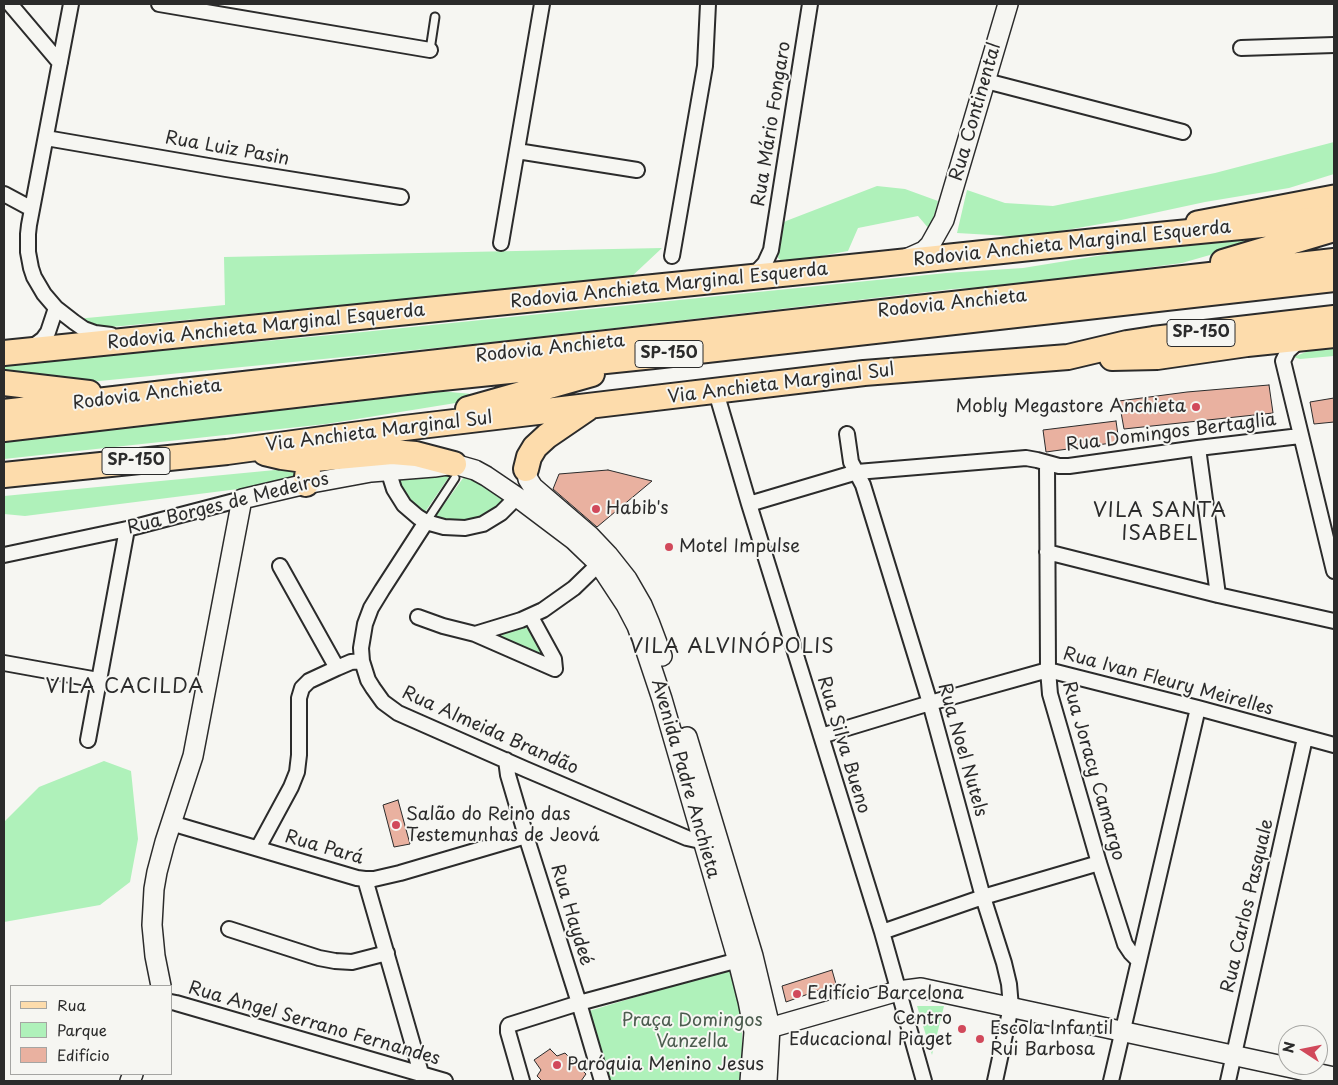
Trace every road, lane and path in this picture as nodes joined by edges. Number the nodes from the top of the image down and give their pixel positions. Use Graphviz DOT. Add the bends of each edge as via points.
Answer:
graph roads {
  1 [pos="10,4"];
  2 [pos="71,4"];
  3 [pos="159,4"];
  4 [pos="542,4"];
  5 [pos="708,4"];
  6 [pos="810,4"];
  7 [pos="814,4"];
  8 [pos="1008,4"];
  9 [pos="435,17"];
  10 [pos="808,21"];
  11 [pos="1334,45"];
  12 [pos="1241,48"];
  13 [pos="430,50"];
  14 [pos="60,63"];
  15 [pos="986,80"];
  16 [pos="1184,132"];
  17 [pos="46,138"];
  18 [pos="517,151"];
  19 [pos="637,170"];
  20 [pos="4,194"];
  21 [pos="1334,196"];
  22 [pos="401,197"];
  23 [pos="32,209"];
  24 [pos="1334,218"];
  25 [pos="944,220"];
  26 [pos="1334,230"];
  27 [pos="1096,241"];
  28 [pos="501,243"];
  29 [pos="771,250"];
  30 [pos="1002,251"];
  31 [pos="672,256"];
  32 [pos="1334,261"];
  33 [pos="896,263"];
  34 [pos="787,274"];
  35 [pos="752,277"];
  36 [pos="1334,279"];
  37 [pos="1156,281"];
  38 [pos="56,308"];
  39 [pos="1334,318"];
  40 [pos="1334,335"];
  41 [pos="1304,338"];
  42 [pos="142,340"];
  43 [pos="1247,344"];
  44 [pos="29,350"];
  45 [pos="4,353"];
  46 [pos="654,356"];
  47 [pos="1068,357"];
  48 [pos="1283,362"];
  49 [pos="4,383"];
  50 [pos="173,392"];
  51 [pos="716,392"];
  52 [pos="590,407"];
  53 [pos="4,412"];
  54 [pos="404,428"];
  55 [pos="4,429"];
  56 [pos="847,434"];
  57 [pos="1300,436"];
  58 [pos="1198,448"];
  59 [pos="238,450"];
  60 [pos="304,460"];
  61 [pos="1047,463"];
  62 [pos="526,469"];
  63 [pos="388,470"];
  64 [pos="461,471"];
  65 [pos="856,472"];
  66 [pos="4,476"];
  67 [pos="306,484"];
  68 [pos="517,496"];
  69 [pos="242,499"];
  70 [pos="550,503"];
  71 [pos="749,504"];
  72 [pos="426,522"];
  73 [pos="127,529"];
  74 [pos="1047,552"];
  75 [pos="4,555"];
  76 [pos="604,560"];
  77 [pos="280,566"];
  78 [pos="1334,572"];
  79 [pos="1218,595"];
  80 [pos="418,617"];
  81 [pos="531,617"];
  82 [pos="1334,621"];
  83 [pos="475,634"];
  84 [pos="362,661"];
  85 [pos="4,663"];
  86 [pos="337,668"];
  87 [pos="1048,670"];
  88 [pos="98,680"];
  89 [pos="930,703"];
  90 [pos="1198,708"];
  91 [pos="821,736"];
  92 [pos="1305,738"];
  93 [pos="88,740"];
  94 [pos="1334,745"];
  95 [pos="506,760"];
  96 [pos="171,823"];
  97 [pos="526,836"];
  98 [pos="710,839"];
  99 [pos="258,848"];
  100 [pos="1099,863"];
  101 [pos="366,879"];
  102 [pos="983,897"];
  103 [pos="229,929"];
  104 [pos="882,932"];
  105 [pos="387,952"];
  106 [pos="745,958"];
  107 [pos="1138,960"];
  108 [pos="161,985"];
  109 [pos="898,991"];
  110 [pos="172,1002"];
  111 [pos="579,1004"];
  112 [pos="1011,1007"];
  113 [pos="762,1030"];
  114 [pos="1122,1031"];
  115 [pos="1233,1056"];
  116 [pos="423,1078"];
  117 [pos="1334,1078"];
  118 [pos="446,1081"];
  119 [pos="522,1081"];
  120 [pos="602,1081"];
  121 [pos="750,1081"];
  122 [pos="767,1081"];
  123 [pos="924,1081"];
  124 [pos="995,1081"];
  125 [pos="1111,1081"];
  126 [pos="1228,1081"];
  1 -- 14 [label="street"];
  2 -- 14 [label="street"];
  3 -- 13 [label="street"];
  4 -- 18 [label="street"];
  5 -- 31 [label="street" via="705,66"];
  6 -- 10 [label="street, Rua Mário Fongaro"];
  7 -- 10 [label="street"];
  8 -- 15 [label="street, Rua Continental"];
  9 -- 13 [label="lane"];
  10 -- 29 [label="street, Rua Mário Fongaro"];
  11 -- 12 [label="street"];
  14 -- 17 [label="street"];
  15 -- 16 [label="street"];
  15 -- 25 [label="street, Rua Continental"];
  17 -- 22 [label="street, Rua Luiz Pasin"];
  17 -- 23 [label="street"];
  18 -- 19 [label="street"];
  18 -- 28 [label="street"];
  20 -- 23 [label="street"];
  21 -- 27 [label="main road"];
  23 -- 38 [label="street" via="27,243 31,268 40,288"];
  24 -- 27 [label="highway, Rodovia Anchieta Marginal Esquerda"];
  25 -- 30 [label="street" via="950,243 959,247"];
  25 -- 33 [label="street, Rua Continental" via="924,251"];
  26 -- 37 [label="highway"];
  27 -- 30 [label="highway, Rodovia Anchieta Marginal Esquerda"];
  29 -- 34 [label="street" via="774,261"];
  29 -- 35 [label="street"];
  30 -- 33 [label="highway, Rodovia Anchieta Marginal Esquerda"];
  32 -- 37 [label="highway, Rodovia Anchieta / SP-150"];
  33 -- 34 [label="highway, Rodovia Anchieta Marginal Esquerda"];
  34 -- 35 [label="highway, Rodovia Anchieta Marginal Esquerda"];
  35 -- 42 [label="highway, Rodovia Anchieta Marginal Esquerda"];
  36 -- 46 [label="highway, Rodovia Anchieta / SP-150"];
  37 -- 50 [label="highway, Rodovia Anchieta / SP-150"];
  38 -- 42 [label="street" via="84,329"];
  38 -- 44 [label="street" via="44,339"];
  39 -- 47 [label="highway, Via Anchieta Marginal Sul / SP-150" via="1153,339"];
  40 -- 41 [label="highway"];
  41 -- 43 [label="highway"];
  41 -- 48 [label="street" via="1291,348"];
  42 -- 44 [label="highway, Rodovia Anchieta Marginal Esquerda"];
  43 -- 47 [label="highway" via="1157,357"];
  43 -- 48 [label="street" via="1274,354"];
  44 -- 45 [label="highway, Rodovia Anchieta Marginal Esquerda"];
  46 -- 54 [label="highway"];
  46 -- 55 [label="highway, Rodovia Anchieta / SP-150"];
  47 -- 51 [label="highway, Via Anchieta Marginal Sul / SP-150" via="864,374"];
  48 -- 57 [label="street"];
  49 -- 50 [label="highway" via="74,392"];
  50 -- 53 [label="highway, Rodovia Anchieta / SP-150"];
  51 -- 52 [label="highway, Via Anchieta Marginal Sul / SP-150"];
  51 -- 71 [label="street, Rua Silva Bueno"];
  52 -- 54 [label="highway, Via Anchieta Marginal Sul / SP-150"];
  52 -- 62 [label="highway" via="535,446"];
  54 -- 59 [label="highway, Via Anchieta Marginal Sul / SP-150"];
  56 -- 65 [label="street, Rua Noel Nutels" via="851,462"];
  57 -- 58 [label="street, Rua Domingos Bertaglia"];
  57 -- 78 [label="street"];
  58 -- 61 [label="street, Rua Domingos Bertaglia" via="1069,466"];
  58 -- 79 [label="street"];
  59 -- 60 [label="highway"];
  59 -- 66 [label="highway, SP-150"];
  60 -- 64 [label="highway" via="392,452 416,454"];
  60 -- 67 [label="highway" via="308,470"];
  61 -- 65 [label="street, Rua Domingos Bertaglia" via="1026,458"];
  61 -- 74 [label="street, Rua Joracy Camargo"];
  62 -- 64 [label="street, Rua Borges de Medeiros" via="522,475 514,477 487,470"];
  62 -- 70 [label="street, Avenida Padre Anchieta" via="531,485"];
  63 -- 64 [label="street, Rua Borges de Medeiros" via="434,467"];
  63 -- 67 [label="street, Rua Borges de Medeiros"];
  63 -- 72 [label="street" via="399,497 410,511"];
  64 -- 68 [label="street, Avenida Padre Anchieta" via="488,477"];
  64 -- 72 [label="lane"];
  65 -- 71 [label="street, Rua Domingos Bertaglia"];
  65 -- 89 [label="street, Rua Noel Nutels" via="863,485"];
  67 -- 69 [label="street, Rua Borges de Medeiros"];
  68 -- 70 [label="street" via="525,494"];
  68 -- 72 [label="street" via="491,520 474,526 454,529"];
  68 -- 76 [label="street, Avenida Padre Anchieta"];
  69 -- 73 [label="street, Rua Borges de Medeiros"];
  69 -- 96 [label="street" via="193,756"];
  70 -- 76 [label="street, Avenida Padre Anchieta" via="582,528"];
  71 -- 91 [label="street, Rua Silva Bueno"];
  72 -- 84 [label="street, Rua Almeida Brandão" via="368,616 362,641"];
  73 -- 75 [label="street, Rua Borges de Medeiros"];
  73 -- 88 [label="street"];
  74 -- 79 [label="street"];
  74 -- 87 [label="street, Rua Joracy Camargo"];
  76 -- 81 [label="street" via="568,593"];
  76 -- 98 [label="street, Avenida Padre Anchieta" via="637,626"];
  77 -- 86 [label="street"];
  79 -- 82 [label="street"];
  80 -- 83 [label="street"];
  81 -- 83 [label="street"];
  81 -- 83 [label="street" via="554,659 555,669"];
  84 -- 86 [label="street"];
  84 -- 95 [label="street, Rua Almeida Brandão" via="373,688 392,709"];
  85 -- 88 [label="street"];
  86 -- 99 [label="street" via="309,681 300,690 297,772"];
  87 -- 89 [label="street, Rua Ivan Fleury Meirelles"];
  87 -- 90 [label="street, Rua Ivan Fleury Meirelles"];
  87 -- 100 [label="street, Rua Joracy Camargo" via="1050,694"];
  88 -- 93 [label="street"];
  89 -- 91 [label="street, Rua Ivan Fleury Meirelles"];
  89 -- 102 [label="street, Rua Noel Nutels"];
  90 -- 92 [label="street, Rua Ivan Fleury Meirelles"];
  90 -- 107 [label="street"];
  91 -- 104 [label="street, Rua Silva Bueno"];
  92 -- 94 [label="street, Rua Ivan Fleury Meirelles"];
  92 -- 115 [label="street, Rua Carlos Pasquale"];
  95 -- 97 [label="street, Rua Haydeé"];
  95 -- 98 [label="street, Rua Almeida Brandão" via="687,838"];
  96 -- 99 [label="street, Rua Pará"];
  96 -- 108 [label="street" via="157,872 153,905 153,941"];
  97 -- 101 [label="street, Rua Pará"];
  97 -- 111 [label="street, Rua Haydeé"];
  98 -- 106 [label="street, Avenida Padre Anchieta"];
  99 -- 101 [label="street, Rua Pará"];
  100 -- 102 [label="street"];
  100 -- 107 [label="street, Rua Joracy Camargo" via="1125,944"];
  101 -- 105 [label="street"];
  102 -- 104 [label="street"];
  102 -- 112 [label="street, Rua Noel Nutels" via="1004,963"];
  103 -- 105 [label="street" via="335,962 352,962"];
  104 -- 109 [label="street, Rua Silva Bueno"];
  105 -- 116 [label="street"];
  106 -- 111 [label="street"];
  106 -- 113 [label="street, Avenida Padre Anchieta"];
  107 -- 114 [label="street"];
  109 -- 112 [label="street" via="921,988"];
  109 -- 113 [label="street"];
  109 -- 123 [label="street, Rua Silva Bueno"];
  110 -- 116 [label="street, Rua Angel Serrano Fernandes"];
  111 -- 119 [label="street" via="508,1027"];
  111 -- 120 [label="street, Rua Haydeé"];
  112 -- 114 [label="street"];
  112 -- 124 [label="street, Rua Noel Nutels"];
  113 -- 121 [label="street, Avenida Padre Anchieta"];
  113 -- 122 [label="street, Avenida Padre Anchieta"];
  114 -- 115 [label="street"];
  114 -- 125 [label="street"];
  115 -- 117 [label="street"];
  115 -- 126 [label="street, Rua Carlos Pasquale"];
  116 -- 118 [label="street, Rua Angel Serrano Fernandes"];
}
